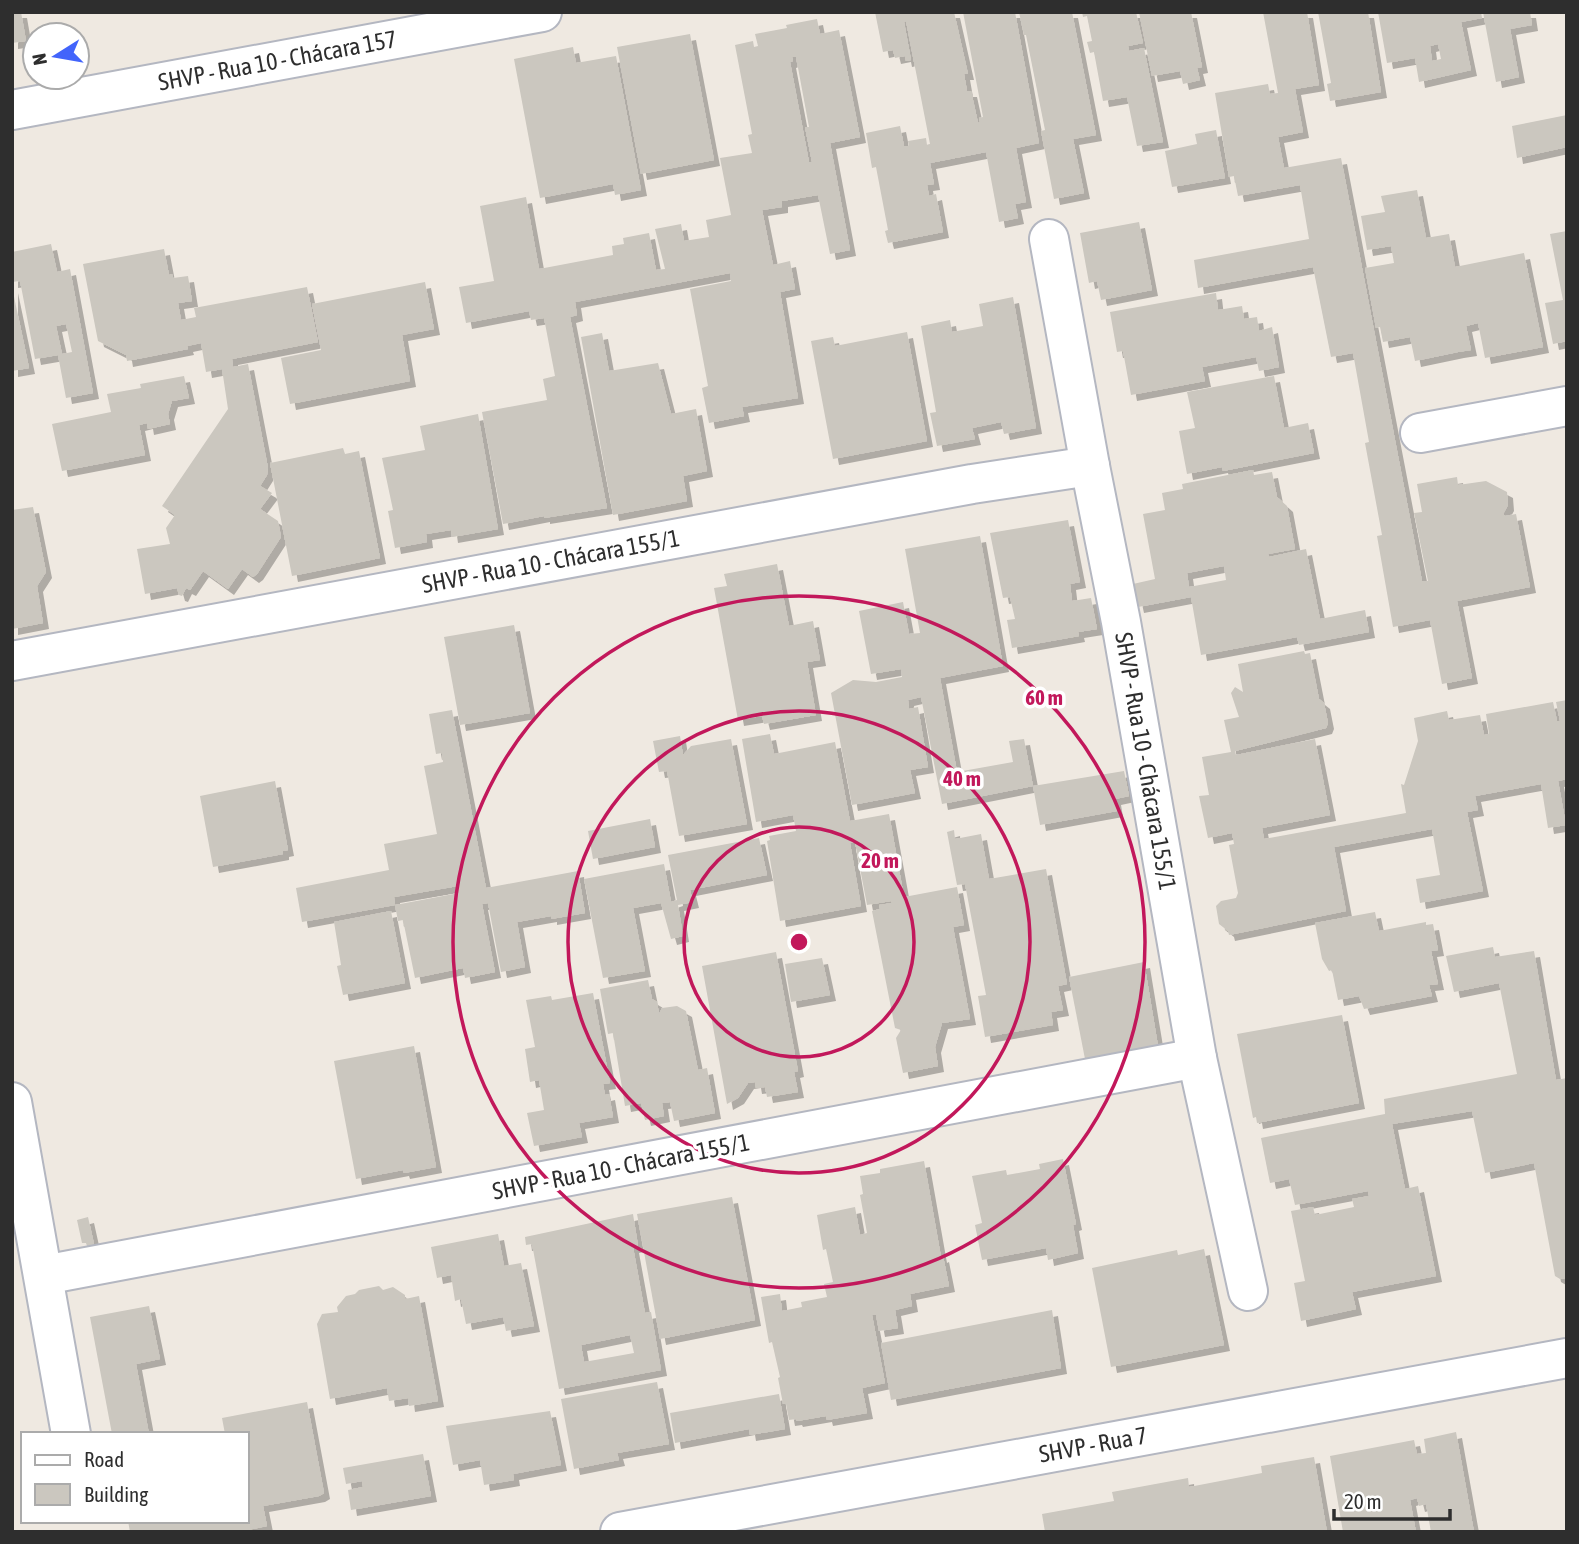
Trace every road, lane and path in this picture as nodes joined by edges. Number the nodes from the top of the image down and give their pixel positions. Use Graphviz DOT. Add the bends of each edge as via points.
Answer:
graph roads {
  1 [pos="542,12"];
  2 [pos="12,110"];
  3 [pos="1049,239"];
  4 [pos="1567,406"];
  5 [pos="1420,433"];
  6 [pos="1090,466"];
  7 [pos="12,661"];
  8 [pos="1197,1058"];
  9 [pos="12,1102"];
  10 [pos="44,1275"];
  11 [pos="1248,1291"];
  12 [pos="1567,1358"];
  13 [pos="71,1432"];
  14 [pos="620,1532"];
  1 -- 2 [label="street, SHVP - Rua 10 - Chácara 157"];
  3 -- 6 [label="street, SHVP - Rua 10 - Chácara 155/1"];
  4 -- 5 [label="street"];
  6 -- 7 [label="street, SHVP - Rua 10 - Chácara 155/1"];
  6 -- 8 [label="street, SHVP - Rua 10 - Chácara 155/1"];
  8 -- 10 [label="street, SHVP - Rua 10 - Chácara 155/1"];
  8 -- 11 [label="street, SHVP - Rua 10 - Chácara 155/1"];
  9 -- 10 [label="street"];
  10 -- 13 [label="street"];
  12 -- 14 [label="street, SHVP - Rua 7"];
}
